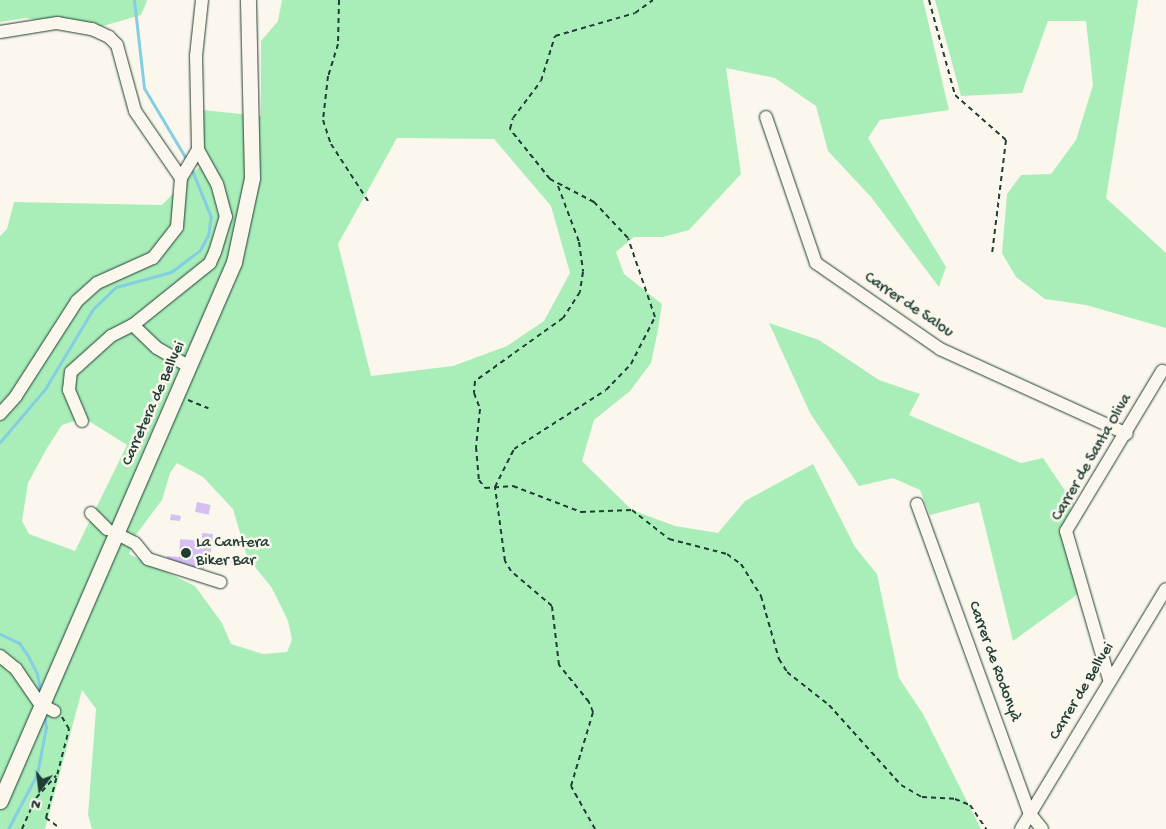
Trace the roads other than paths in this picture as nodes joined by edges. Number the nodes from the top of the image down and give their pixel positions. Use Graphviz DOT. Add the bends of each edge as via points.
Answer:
graph roads {
  1 [pos="202,0"];
  2 [pos="248,0"];
  3 [pos="0,32"];
  4 [pos="766,117"];
  5 [pos="196,154"];
  6 [pos="181,178"];
  7 [pos="133,326"];
  8 [pos="190,367"];
  9 [pos="1162,371"];
  10 [pos="0,414"];
  11 [pos="82,422"];
  12 [pos="1126,434"];
  13 [pos="917,504"];
  14 [pos="91,513"];
  15 [pos="107,529"];
  16 [pos="123,537"];
  17 [pos="220,582"];
  18 [pos="1166,589"];
  19 [pos="5,659"];
  20 [pos="1110,679"];
  21 [pos="40,704"];
  22 [pos="54,711"];
  23 [pos="0,801"];
  24 [pos="1030,814"];
  25 [pos="1021,829"];
  26 [pos="1042,829"];
  1 -- 5 [label="street" via="196,56"];
  2 -- 8 [label="main road, Carretera de Bellvei" via="252,144 246,219 234,262"];
  3 -- 6 [label="street" via="57,22 92,29 109,37 117,46 135,111"];
  4 -- 12 [label="street, Carrer de Salou" via="816,263 940,349"];
  5 -- 6 [label="street"];
  5 -- 7 [label="street" via="217,184 226,217 215,252 210,263"];
  6 -- 10 [label="street" via="180,216 169,243 153,258 98,283 76,301 16,396"];
  7 -- 8 [label="street" via="157,348"];
  7 -- 11 [label="street" via="89,353 71,372 68,380"];
  8 -- 21 [label="main road, Carretera de Bellvei"];
  9 -- 12 [label="street, Carrer de Santa Oliva"];
  12 -- 20 [label="street, Carrer de Santa Oliva" via="1066,531"];
  13 -- 24 [label="street, Carrer de Rodonyà"];
  14 -- 15 [label="street"];
  16 -- 17 [label="street" via="135,543 148,559"];
  18 -- 20 [label="street, Carrer de Bellvei"];
  19 -- 21 [label="street"];
  20 -- 24 [label="street, Carrer de Bellvei"];
  21 -- 22 [label="street"];
  21 -- 23 [label="main road, Carretera de Bellvei"];
  24 -- 25 [label="street, Carrer de Bellvei"];
  24 -- 26 [label="street, Carrer de Rodonyà"];
}
